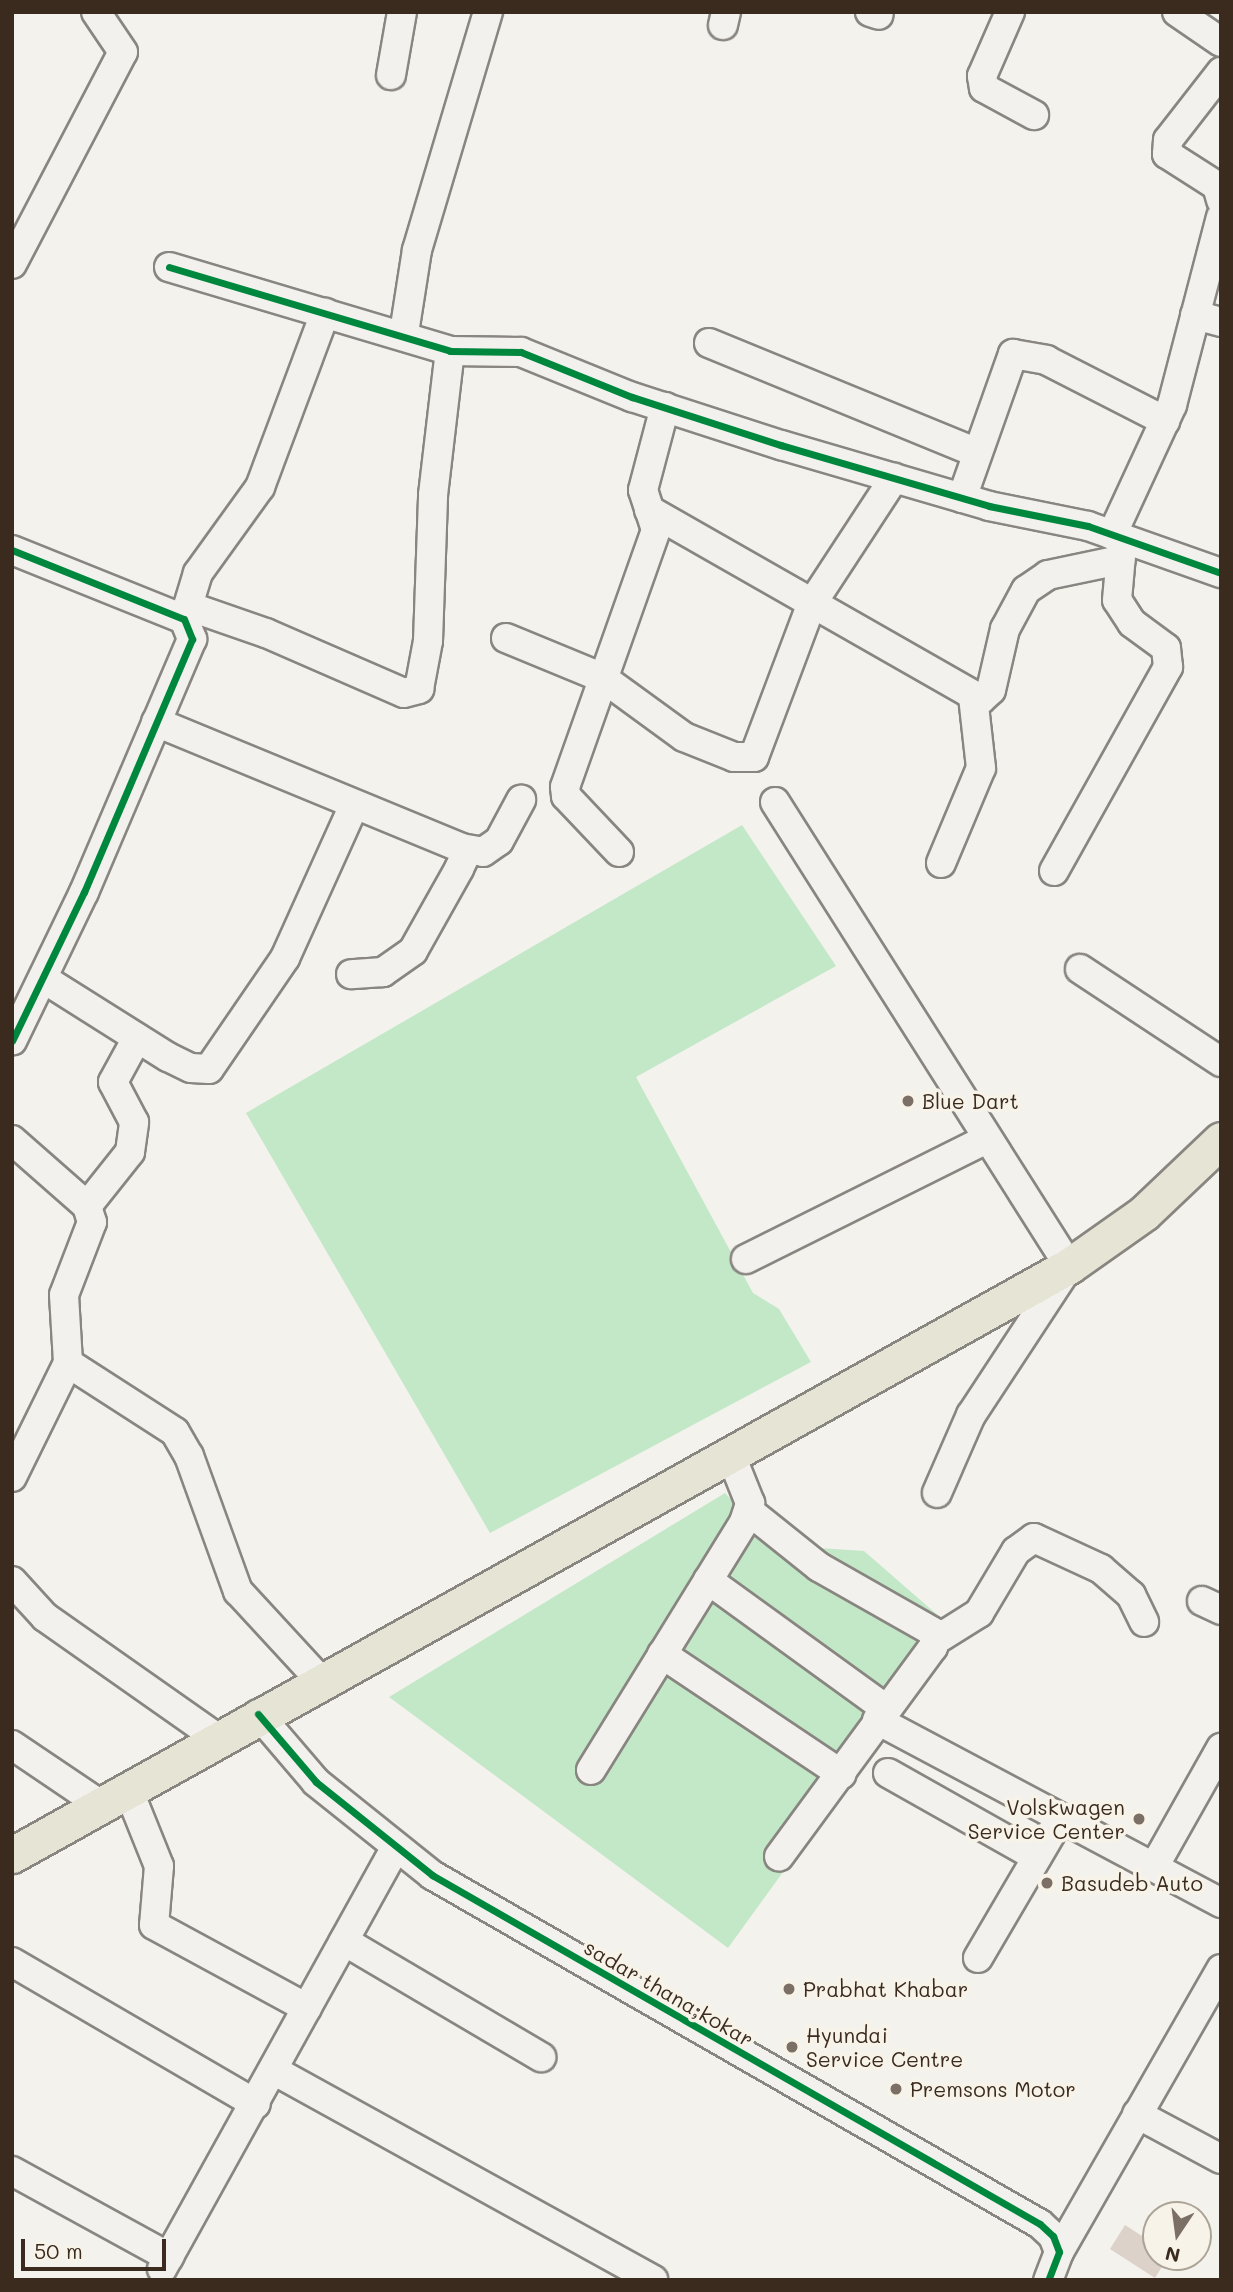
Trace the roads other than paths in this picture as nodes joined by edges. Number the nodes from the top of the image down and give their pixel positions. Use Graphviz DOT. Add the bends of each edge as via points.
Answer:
graph roads {
  1 [pos="96,12"];
  2 [pos="402,12"];
  3 [pos="488,12"];
  4 [pos="1010,12"];
  5 [pos="1177,12"];
  6 [pos="1220,40"];
  7 [pos="1221,72"];
  8 [pos="391,75"];
  9 [pos="1034,115"];
  10 [pos="1221,200"];
  11 [pos="1221,218"];
  12 [pos="12,264"];
  13 [pos="169,267"];
  14 [pos="325,313"];
  15 [pos="1208,318"];
  16 [pos="404,333"];
  17 [pos="709,344"];
  18 [pos="450,351"];
  19 [pos="664,407"];
  20 [pos="1165,421"];
  21 [pos="976,453"];
  22 [pos="894,478"];
  23 [pos="962,498"];
  24 [pos="649,510"];
  25 [pos="1119,544"];
  26 [pos="14,556"];
  27 [pos="1221,573"];
  28 [pos="811,605"];
  29 [pos="186,612"];
  30 [pos="506,638"];
  31 [pos="603,678"];
  32 [pos="973,697"];
  33 [pos="156,723"];
  34 [pos="521,800"];
  35 [pos="775,802"];
  36 [pos="354,805"];
  37 [pos="461,848"];
  38 [pos="620,852"];
  39 [pos="941,863"];
  40 [pos="1054,871"];
  41 [pos="1080,969"];
  42 [pos="351,974"];
  43 [pos="44,979"];
  44 [pos="137,1038"];
  45 [pos="12,1041"];
  46 [pos="1221,1062"];
  47 [pos="987,1139"];
  48 [pos="12,1140"];
  49 [pos="1221,1140"];
  50 [pos="87,1206"];
  51 [pos="746,1259"];
  52 [pos="1069,1266"];
  53 [pos="68,1363"];
  54 [pos="730,1453"];
  55 [pos="12,1477"];
  56 [pos="937,1493"];
  57 [pos="749,1511"];
  58 [pos="708,1580"];
  59 [pos="12,1581"];
  60 [pos="1144,1622"];
  61 [pos="936,1640"];
  62 [pos="662,1654"];
  63 [pos="321,1681"];
  64 [pos="258,1714"];
  65 [pos="881,1714"];
  66 [pos="217,1738"];
  67 [pos="12,1745"];
  68 [pos="1221,1748"];
  69 [pos="591,1770"];
  70 [pos="888,1773"];
  71 [pos="841,1774"];
  72 [pos="115,1797"];
  73 [pos="1060,1818"];
  74 [pos="394,1850"];
  75 [pos="12,1855"];
  76 [pos="779,1857"];
  77 [pos="1037,1857"];
  78 [pos="1153,1867"];
  79 [pos="1221,1903"];
  80 [pos="344,1941"];
  81 [pos="978,1958"];
  82 [pos="12,1962"];
  83 [pos="1221,1969"];
  84 [pos="307,2008"];
  85 [pos="541,2057"];
  86 [pos="275,2071"];
  87 [pos="256,2104"];
  88 [pos="1137,2114"];
  89 [pos="1221,2160"];
  90 [pos="12,2171"];
  91 [pos="1059,2252"];
  92 [pos="167,2271"];
  93 [pos="653,2280"];
  94 [pos="1048,2280"];
  1 -- 12 [label="street" via="123,52"];
  2 -- 8 [label="street"];
  3 -- 16 [label="street" via="417,250"];
  4 -- 9 [label="street" via="982,76 984,88"];
  5 -- 6 [label="street"];
  7 -- 10 [label="street" via="1168,140 1167,154 1217,186"];
  11 -- 15 [label="street"];
  13 -- 14 [label="street"];
  14 -- 16 [label="street"];
  14 -- 29 [label="street" via="260,487 198,573"];
  15 -- 20 [label="street"];
  16 -- 18 [label="street"];
  17 -- 21 [label="street"];
  18 -- 19 [label="street" via="521,352"];
  18 -- 29 [label="street" via="433,495 429,630 419,689 404,693 266,633"];
  19 -- 22 [label="street"];
  19 -- 24 [label="street" via="643,490"];
  20 -- 21 [label="street" via="1046,360 1020,353 1007,362"];
  20 -- 25 [label="street"];
  21 -- 23 [label="street"];
  22 -- 23 [label="street"];
  22 -- 28 [label="street"];
  23 -- 25 [label="street" via="1043,513"];
  24 -- 28 [label="street"];
  24 -- 31 [label="street" via="656,530"];
  25 -- 27 [label="street"];
  25 -- 32 [label="street" via="1026,590 1005,629 991,690 981,699"];
  25 -- 40 [label="street" via="1117,600 1123,614 1166,648 1168,667"];
  26 -- 29 [label="street"];
  28 -- 31 [label="street" via="754,757 734,757 684,737"];
  28 -- 32 [label="street"];
  29 -- 33 [label="street" via="191,639"];
  30 -- 31 [label="street"];
  31 -- 38 [label="street" via="566,796"];
  32 -- 39 [label="street" via="981,768"];
  33 -- 36 [label="street"];
  33 -- 43 [label="street"];
  34 -- 37 [label="street" via="499,841 483,852"];
  35 -- 47 [label="street"];
  36 -- 37 [label="street"];
  36 -- 44 [label="street" via="285,958 216,1065 191,1068"];
  37 -- 42 [label="street" via="465,856 459,869 413,951 383,972"];
  41 -- 46 [label="street"];
  43 -- 44 [label="street"];
  43 -- 45 [label="street"];
  44 -- 50 [label="street" via="113,1082 134,1122 130,1152"];
  47 -- 51 [label="street"];
  47 -- 52 [label="street"];
  48 -- 50 [label="street"];
  49 -- 52 [label="main road" via="1144,1213"];
  50 -- 53 [label="street" via="92,1222 89,1238 64,1295"];
  52 -- 54 [label="main road"];
  52 -- 56 [label="street" via="971,1415"];
  53 -- 55 [label="street"];
  53 -- 63 [label="street" via="175,1432 189,1456 238,1591"];
  54 -- 57 [label="street"];
  54 -- 63 [label="main road"];
  57 -- 58 [label="street"];
  57 -- 61 [label="street" via="819,1567 933,1628"];
  58 -- 62 [label="street"];
  58 -- 65 [label="street"];
  59 -- 66 [label="street" via="45,1617"];
  60 -- 61 [label="street" via="1131,1595 1101,1569 1034,1538 1016,1551 979,1613"];
  61 -- 65 [label="street"];
  62 -- 69 [label="street"];
  62 -- 71 [label="street"];
  63 -- 64 [label="main road"];
  64 -- 66 [label="main road"];
  64 -- 74 [label="street, sadar thana;kokar" via="316,1782"];
  65 -- 71 [label="street"];
  65 -- 73 [label="street"];
  66 -- 72 [label="main road"];
  67 -- 72 [label="street"];
  68 -- 78 [label="street"];
  70 -- 77 [label="street"];
  71 -- 76 [label="street"];
  72 -- 75 [label="main road"];
  72 -- 84 [label="street" via="159,1866 154,1925"];
  73 -- 77 [label="street"];
  73 -- 78 [label="street"];
  74 -- 80 [label="street"];
  74 -- 91 [label="street, sadar thana;kokar" via="684,2023 1040,2224"];
  77 -- 81 [label="street"];
  78 -- 79 [label="street"];
  80 -- 84 [label="street"];
  80 -- 85 [label="street"];
  82 -- 87 [label="street"];
  83 -- 88 [label="street"];
  84 -- 86 [label="street"];
  86 -- 87 [label="street"];
  86 -- 93 [label="street"];
  87 -- 92 [label="street"];
  88 -- 89 [label="street"];
  88 -- 91 [label="street"];
  90 -- 92 [label="street"];
  91 -- 94 [label="street"];
}
